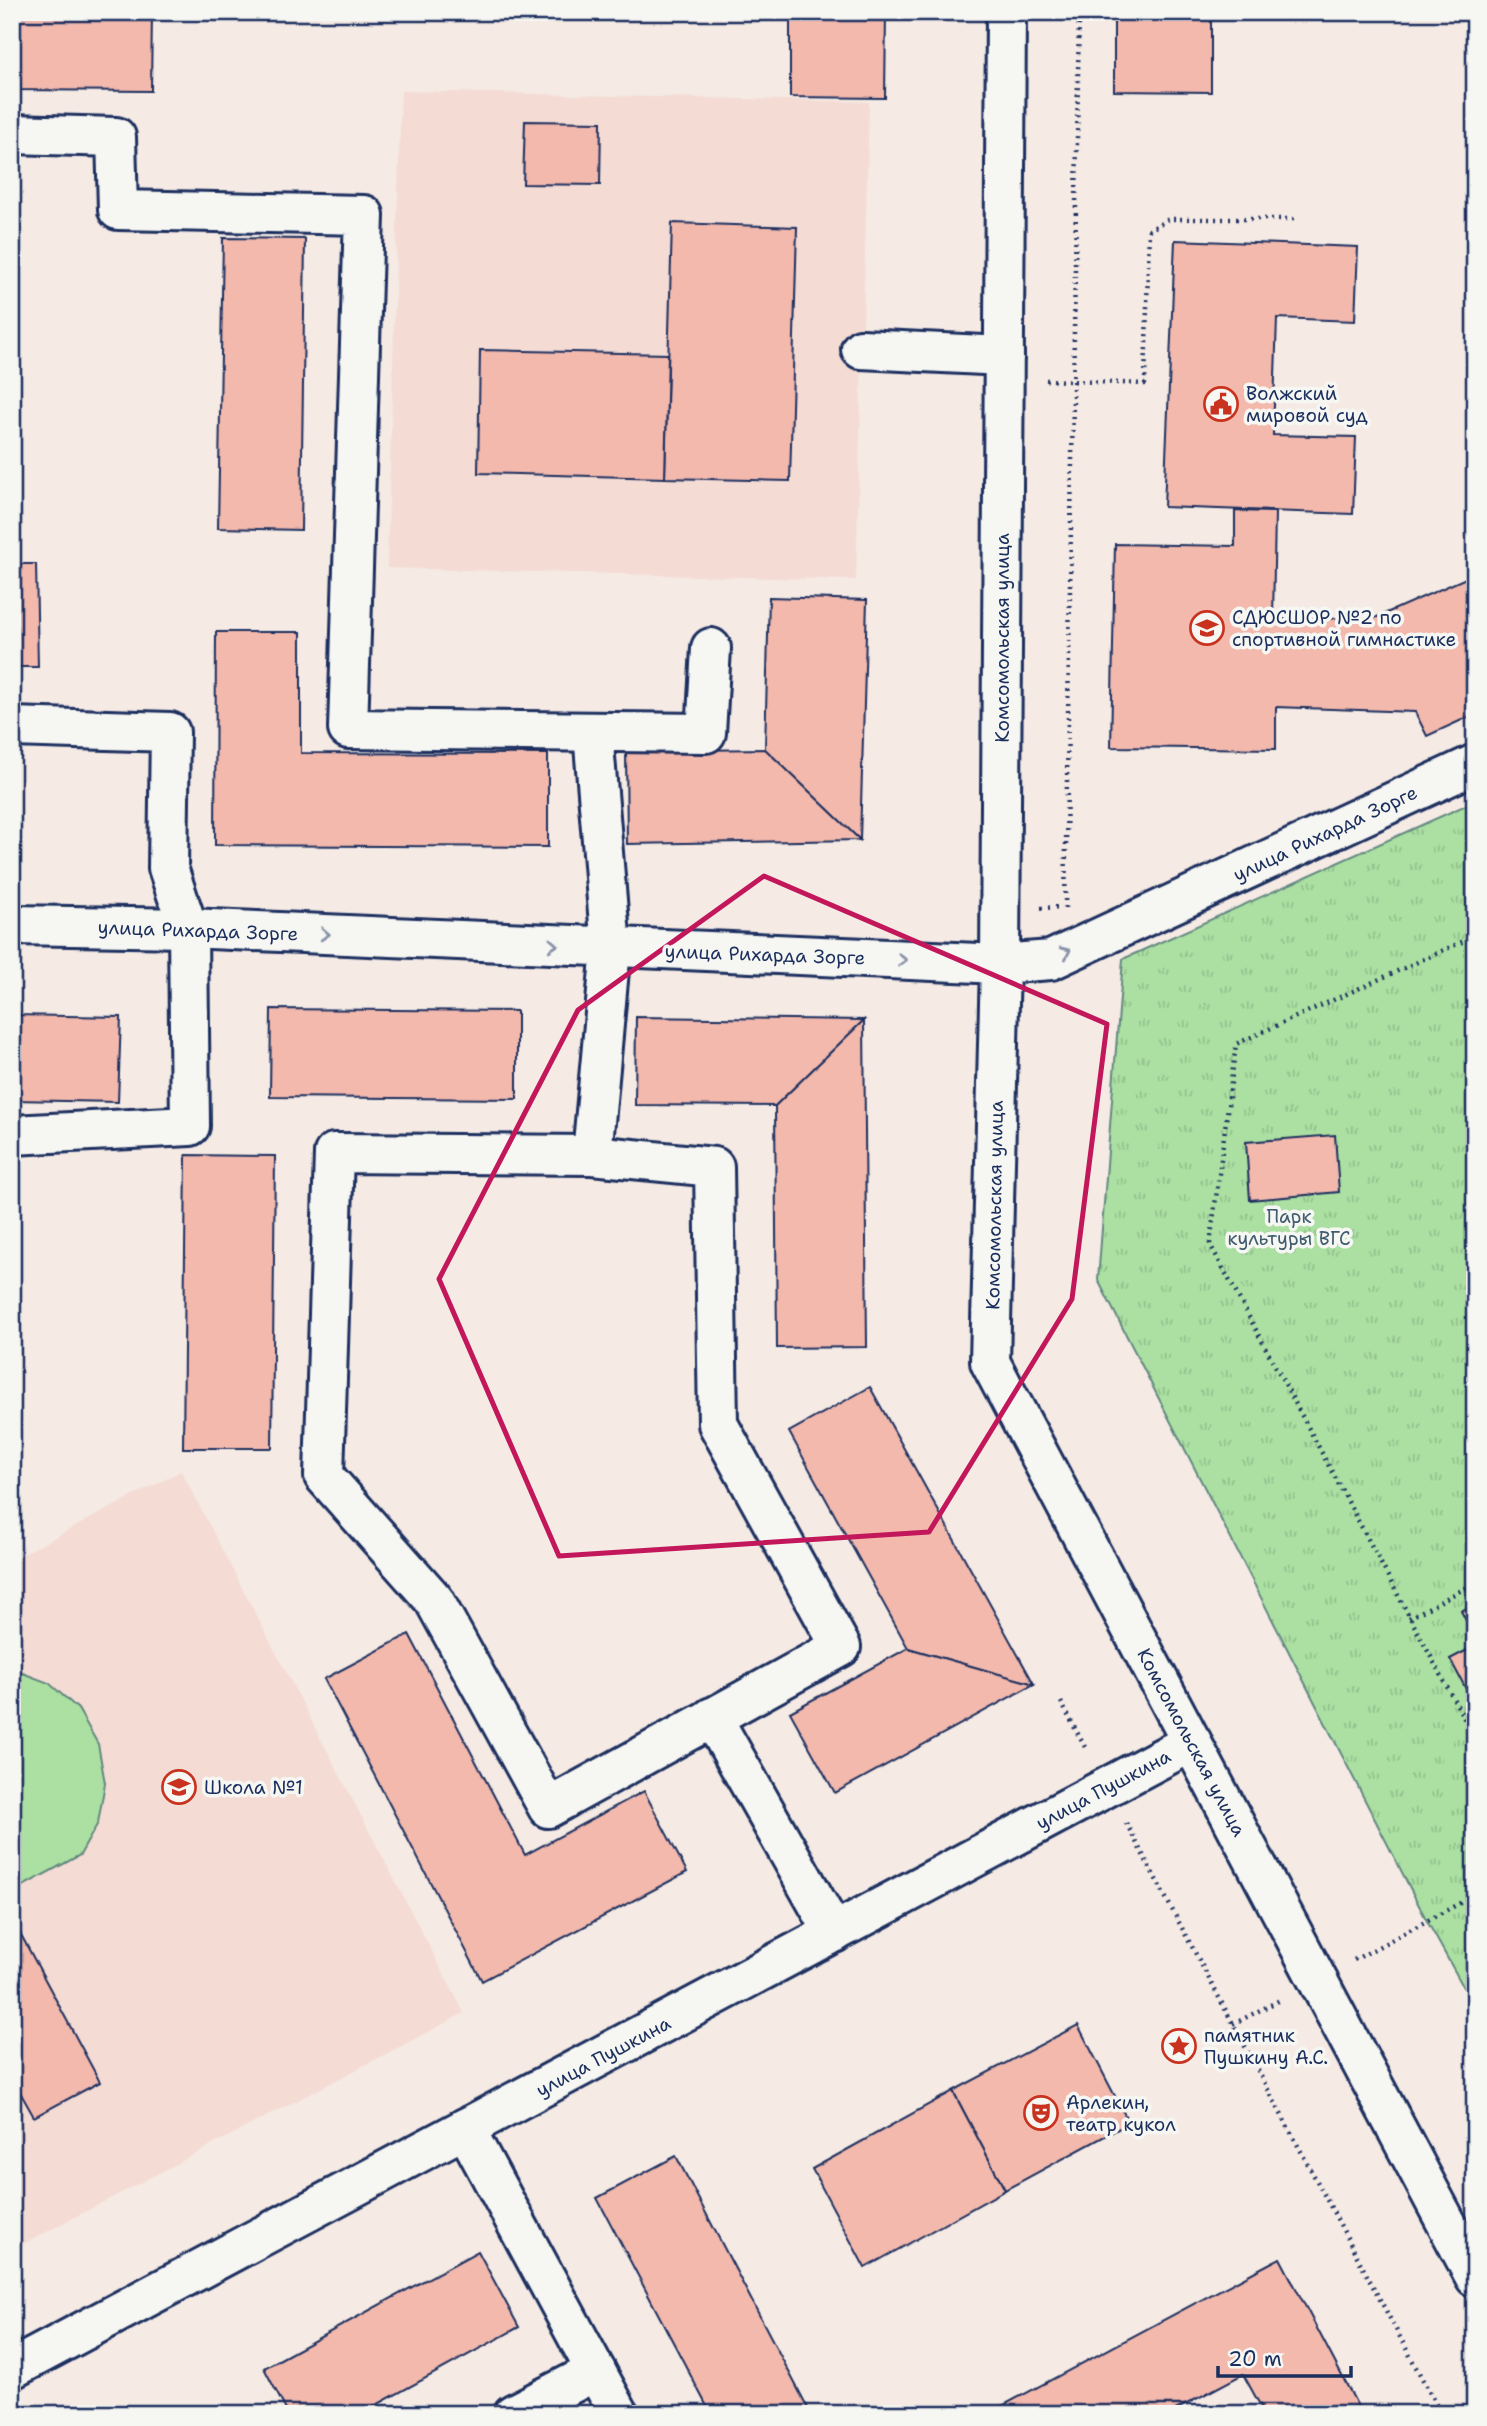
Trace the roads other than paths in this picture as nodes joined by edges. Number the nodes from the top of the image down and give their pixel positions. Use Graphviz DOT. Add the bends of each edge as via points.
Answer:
graph roads {
  1 [pos="1006,12"];
  2 [pos="12,134"];
  3 [pos="861,349"];
  4 [pos="1004,367"];
  5 [pos="711,648"];
  6 [pos="12,727"];
  7 [pos="593,733"];
  8 [pos="1475,764"];
  9 [pos="12,926"];
  10 [pos="188,928"];
  11 [pos="611,948"];
  12 [pos="1000,964"];
  13 [pos="12,1135"];
  14 [pos="592,1155"];
  15 [pos="712,1717"];
  16 [pos="1192,1741"];
  17 [pos="834,1933"];
  18 [pos="465,2128"];
  19 [pos="1475,2277"];
  20 [pos="12,2369"];
  21 [pos="596,2371"];
  22 [pos="513,2414"];
  23 [pos="619,2414"];
  1 -- 4 [label="street, Комсомольская улица"];
  2 -- 7 [label="street" via="116,137 118,210 364,215 348,729"];
  3 -- 4 [label="street"];
  4 -- 12 [label="street, Комсомольская улица"];
  5 -- 7 [label="street" via="705,733"];
  6 -- 10 [label="street" via="170,732 168,868"];
  7 -- 11 [label="street"];
  12 -- 8 [label="street, улица Рихарда Зорге, one-way" via="1051,960"];
  9 -- 10 [label="street, улица Рихарда Зорге"];
  10 -- 11 [label="street, улица Рихарда Зорге, one-way"];
  10 -- 13 [label="street" via="190,1126"];
  11 -- 12 [label="street, улица Рихарда Зорге, one-way"];
  11 -- 14 [label="street"];
  12 -- 16 [label="street, Комсомольская улица" via="990,1362"];
  14 -- 15 [label="street" via="714,1167 718,1424 841,1647"];
  14 -- 15 [label="street" via="334,1153 324,1476 434,1600 548,1808"];
  15 -- 17 [label="street"];
  16 -- 17 [label="street, улица Пушкина"];
  16 -- 19 [label="street, Комсомольская улица"];
  17 -- 18 [label="street, улица Пушкина"];
  18 -- 20 [label="street, улица Пушкина"];
  18 -- 21 [label="street"];
  21 -- 22 [label="street"];
  21 -- 23 [label="street"];
}
